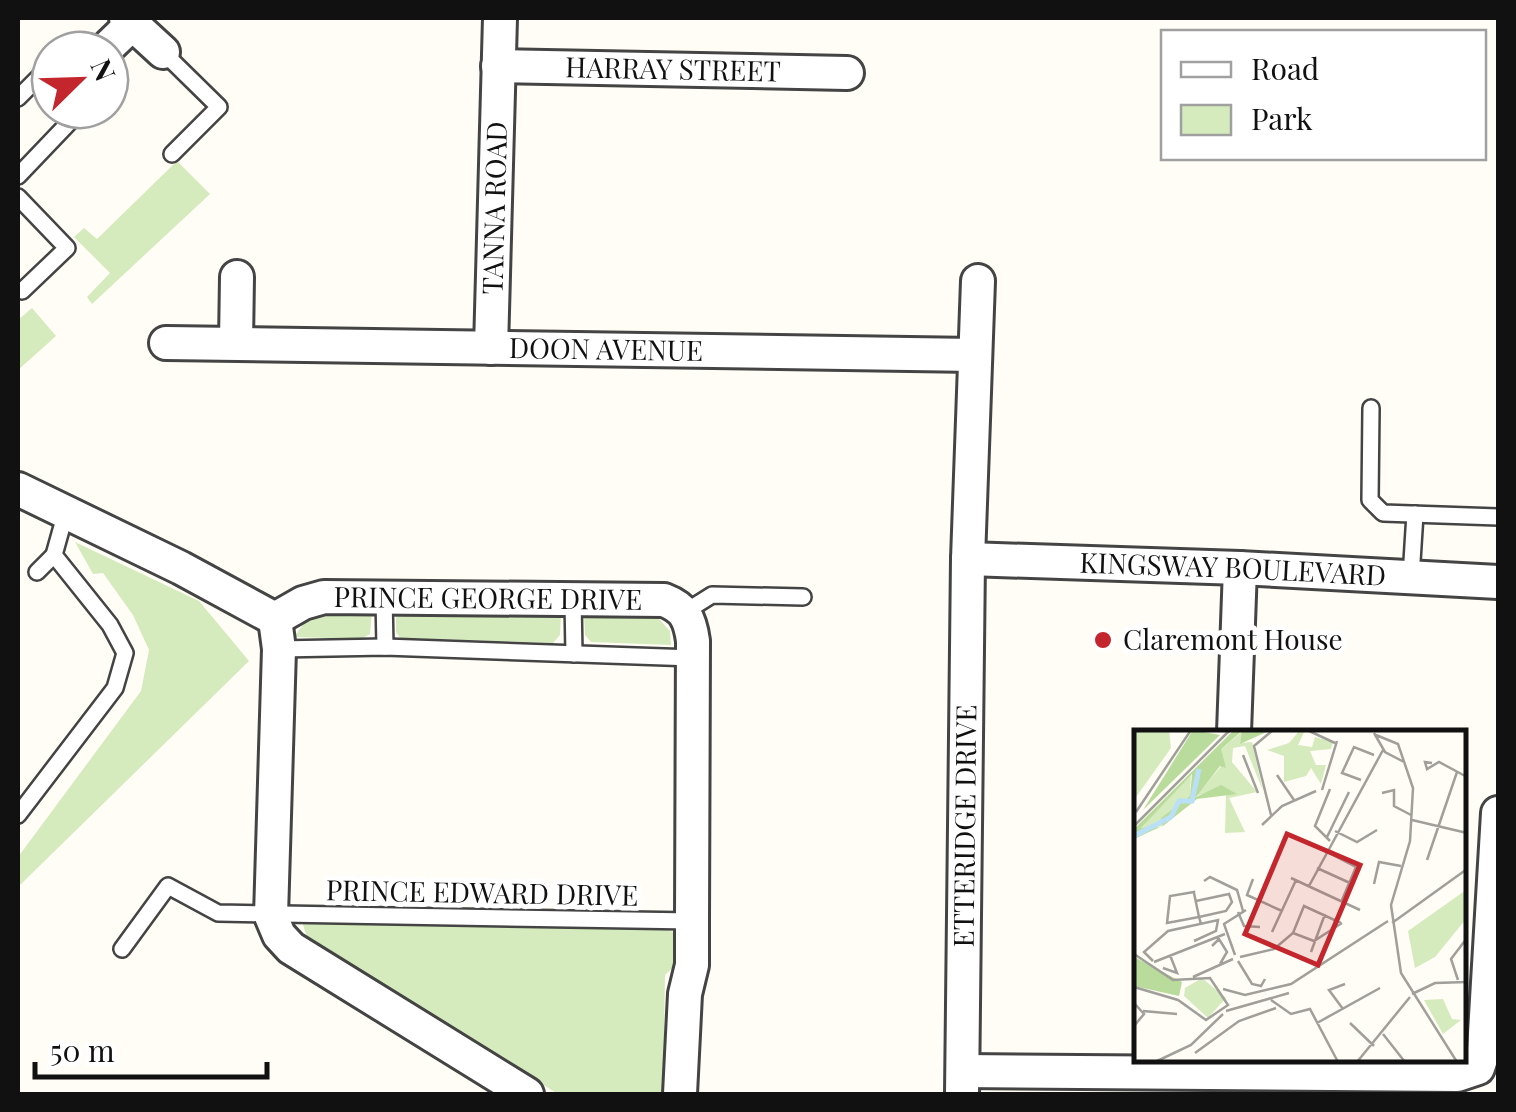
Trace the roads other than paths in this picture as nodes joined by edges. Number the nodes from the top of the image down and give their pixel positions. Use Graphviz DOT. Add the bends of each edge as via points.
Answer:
graph roads {
  1 [pos="500,18"];
  2 [pos="129,21"];
  3 [pos="162,52"];
  4 [pos="498,66"];
  5 [pos="847,74"];
  6 [pos="62,130"];
  7 [pos="172,154"];
  8 [pos="18,176"];
  9 [pos="18,197"];
  10 [pos="237,277"];
  11 [pos="978,282"];
  12 [pos="22,291"];
  13 [pos="236,342"];
  14 [pos="166,343"];
  15 [pos="491,348"];
  16 [pos="975,355"];
  17 [pos="1371,408"];
  18 [pos="18,489"];
  19 [pos="66,512"];
  20 [pos="1415,514"];
  21 [pos="1498,517"];
  22 [pos="54,556"];
  23 [pos="968,560"];
  24 [pos="1240,568"];
  25 [pos="37,572"];
  26 [pos="1411,577"];
  27 [pos="1498,582"];
  28 [pos="384,597"];
  29 [pos="802,597"];
  30 [pos="573,600"];
  31 [pos="685,612"];
  32 [pos="277,634"];
  33 [pos="385,647"];
  34 [pos="574,654"];
  35 [pos="692,658"];
  36 [pos="1234,730"];
  37 [pos="1498,814"];
  38 [pos="18,815"];
  39 [pos="270,916"];
  40 [pos="692,921"];
  41 [pos="122,948"];
  42 [pos="1228,1067"];
  43 [pos="962,1083"];
  44 [pos="527,1094"];
  45 [pos="680,1094"];
  1 -- 4 [label="street, TANNA ROAD"];
  2 -- 3 [label="street"];
  3 -- 7 [label="lane" via="220,107"];
  4 -- 5 [label="street, HARRAY STREET"];
  4 -- 15 [label="street, TANNA ROAD"];
  6 -- 8 [label="lane"];
  9 -- 12 [label="lane" via="68,248"];
  10 -- 13 [label="street"];
  11 -- 16 [label="street, ETTERIDGE DRIVE"];
  13 -- 14 [label="street, DOON AVENUE"];
  13 -- 15 [label="street, DOON AVENUE"];
  15 -- 16 [label="street, DOON AVENUE"];
  16 -- 23 [label="street, ETTERIDGE DRIVE"];
  17 -- 20 [label="lane" via="1370,500 1383,512"];
  18 -- 19 [label="street"];
  19 -- 22 [label="lane"];
  19 -- 32 [label="street" via="248,602"];
  20 -- 21 [label="lane"];
  20 -- 26 [label="lane"];
  22 -- 25 [label="lane"];
  22 -- 38 [label="lane" via="125,653 115,688"];
  23 -- 24 [label="street, KINGSWAY BOULEVARD"];
  23 -- 43 [label="street, ETTERIDGE DRIVE"];
  24 -- 26 [label="street, KINGSWAY BOULEVARD"];
  24 -- 36 [label="street"];
  26 -- 27 [label="street, KINGSWAY BOULEVARD"];
  28 -- 30 [label="street, PRINCE GEORGE DRIVE"];
  28 -- 32 [label="street, PRINCE GEORGE DRIVE" via="303,604"];
  28 -- 33 [label="lane"];
  29 -- 31 [label="lane" via="712,595"];
  30 -- 31 [label="street, PRINCE GEORGE DRIVE" via="664,600"];
  30 -- 34 [label="lane"];
  31 -- 35 [label="street"];
  32 -- 33 [label="lane"];
  32 -- 39 [label="street"];
  33 -- 34 [label="lane"];
  34 -- 35 [label="lane"];
  35 -- 40 [label="street"];
  37 -- 42 [label="street" via="1478,1068 1457,1075"];
  39 -- 40 [label="lane, PRINCE EDWARD DRIVE"];
  39 -- 41 [label="lane, PRINCE EDWARD DRIVE" via="218,913 168,886"];
  39 -- 44 [label="street" via="291,948"];
  40 -- 45 [label="street"];
  42 -- 43 [label="street"];
}
